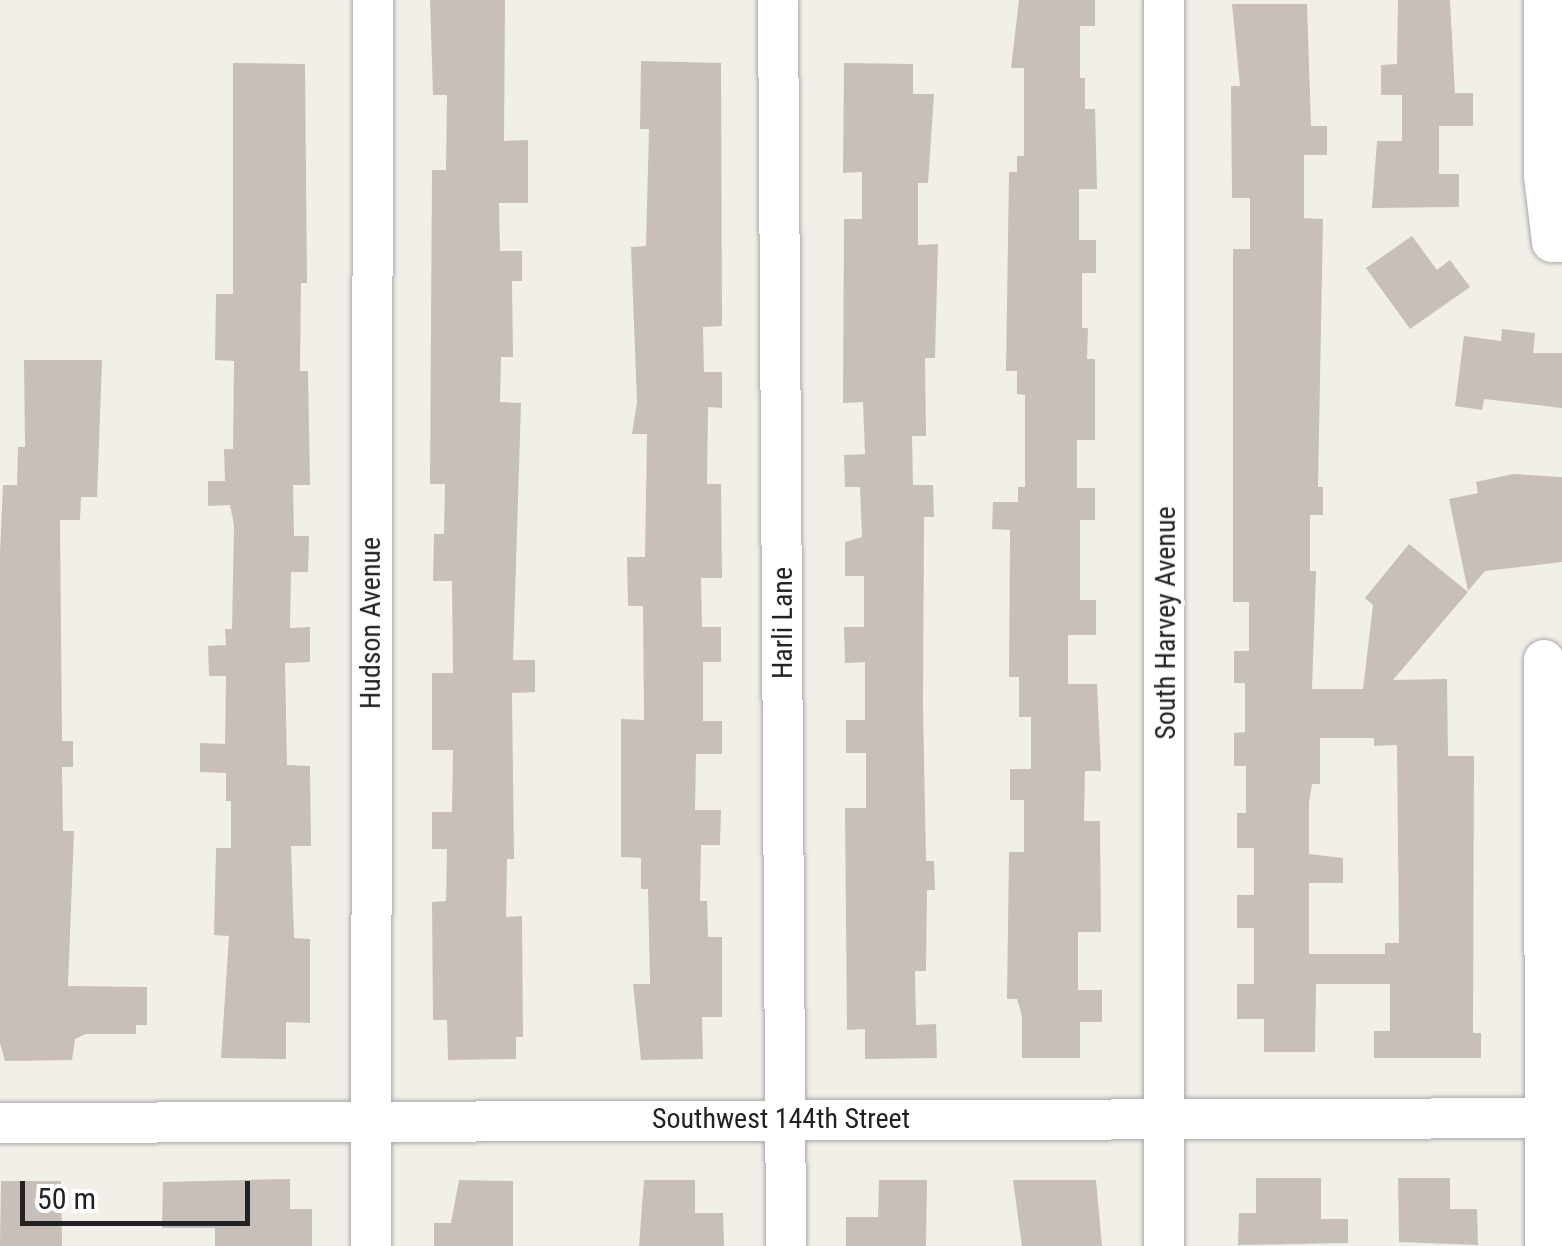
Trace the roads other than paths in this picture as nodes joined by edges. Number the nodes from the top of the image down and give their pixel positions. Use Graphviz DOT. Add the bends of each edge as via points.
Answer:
graph roads {
  1 [pos="373,0"];
  2 [pos="778,0"];
  3 [pos="1164,0"];
  4 [pos="1544,0"];
  5 [pos="1557,242"];
  6 [pos="1544,660"];
  7 [pos="786,1118"];
  8 [pos="1166,1118"];
  9 [pos="1553,1118"];
  10 [pos="370,1120"];
  11 [pos="0,1123"];
  12 [pos="371,1246"];
  13 [pos="786,1246"];
  14 [pos="1164,1246"];
  15 [pos="1546,1246"];
  1 -- 10 [label="street, Hudson Avenue"];
  2 -- 7 [label="street, Harli Lane"];
  3 -- 8 [label="street, South Harvey Avenue"];
  4 -- 5 [label="street" via="1544,176"];
  6 -- 9 [label="street"];
  7 -- 8 [label="street, Southwest 144th Street"];
  7 -- 10 [label="street, Southwest 144th Street"];
  7 -- 13 [label="street, Harli Lane"];
  8 -- 9 [label="street, Southwest 144th Street"];
  8 -- 14 [label="street, South Harvey Avenue"];
  9 -- 15 [label="street"];
  10 -- 11 [label="street, Southwest 144th Street"];
  10 -- 12 [label="street, Hudson Avenue"];
}
